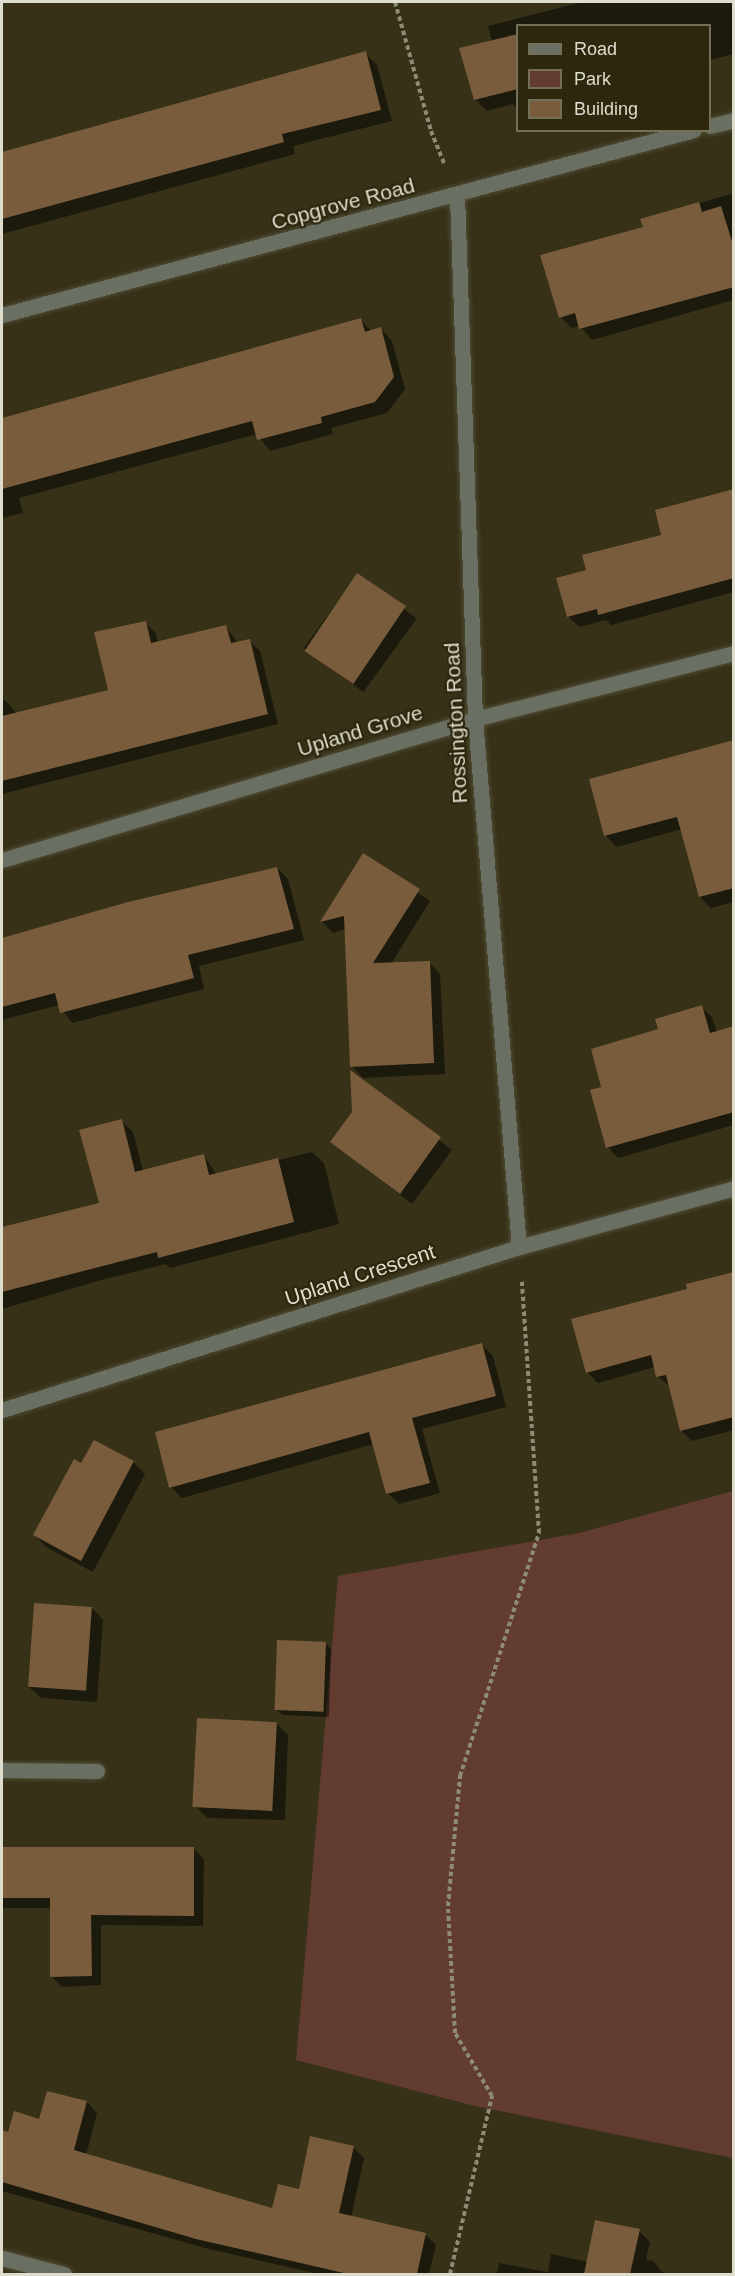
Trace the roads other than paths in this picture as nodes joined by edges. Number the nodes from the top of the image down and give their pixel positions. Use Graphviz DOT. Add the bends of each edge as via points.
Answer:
graph roads {
  1 [pos="734,120"];
  2 [pos="711,126"];
  3 [pos="687,132"];
  4 [pos="457,195"];
  5 [pos="2,315"];
  6 [pos="734,653"];
  7 [pos="475,719"];
  8 [pos="2,860"];
  9 [pos="734,1188"];
  10 [pos="519,1247"];
  11 [pos="2,1410"];
  12 [pos="2,1770"];
  13 [pos="97,1771"];
  14 [pos="2,2258"];
  15 [pos="64,2274"];
  1 -- 2 [label="street"];
  3 -- 4 [label="street, Copgrove Road"];
  4 -- 5 [label="street, Copgrove Road"];
  4 -- 7 [label="street, Rossington Road"];
  6 -- 7 [label="street, Upland Grove"];
  7 -- 8 [label="street, Upland Grove"];
  7 -- 10 [label="street, Rossington Road"];
  9 -- 10 [label="street, Upland Crescent"];
  10 -- 11 [label="street, Upland Crescent"];
  12 -- 13 [label="street"];
  14 -- 15 [label="street"];
}
